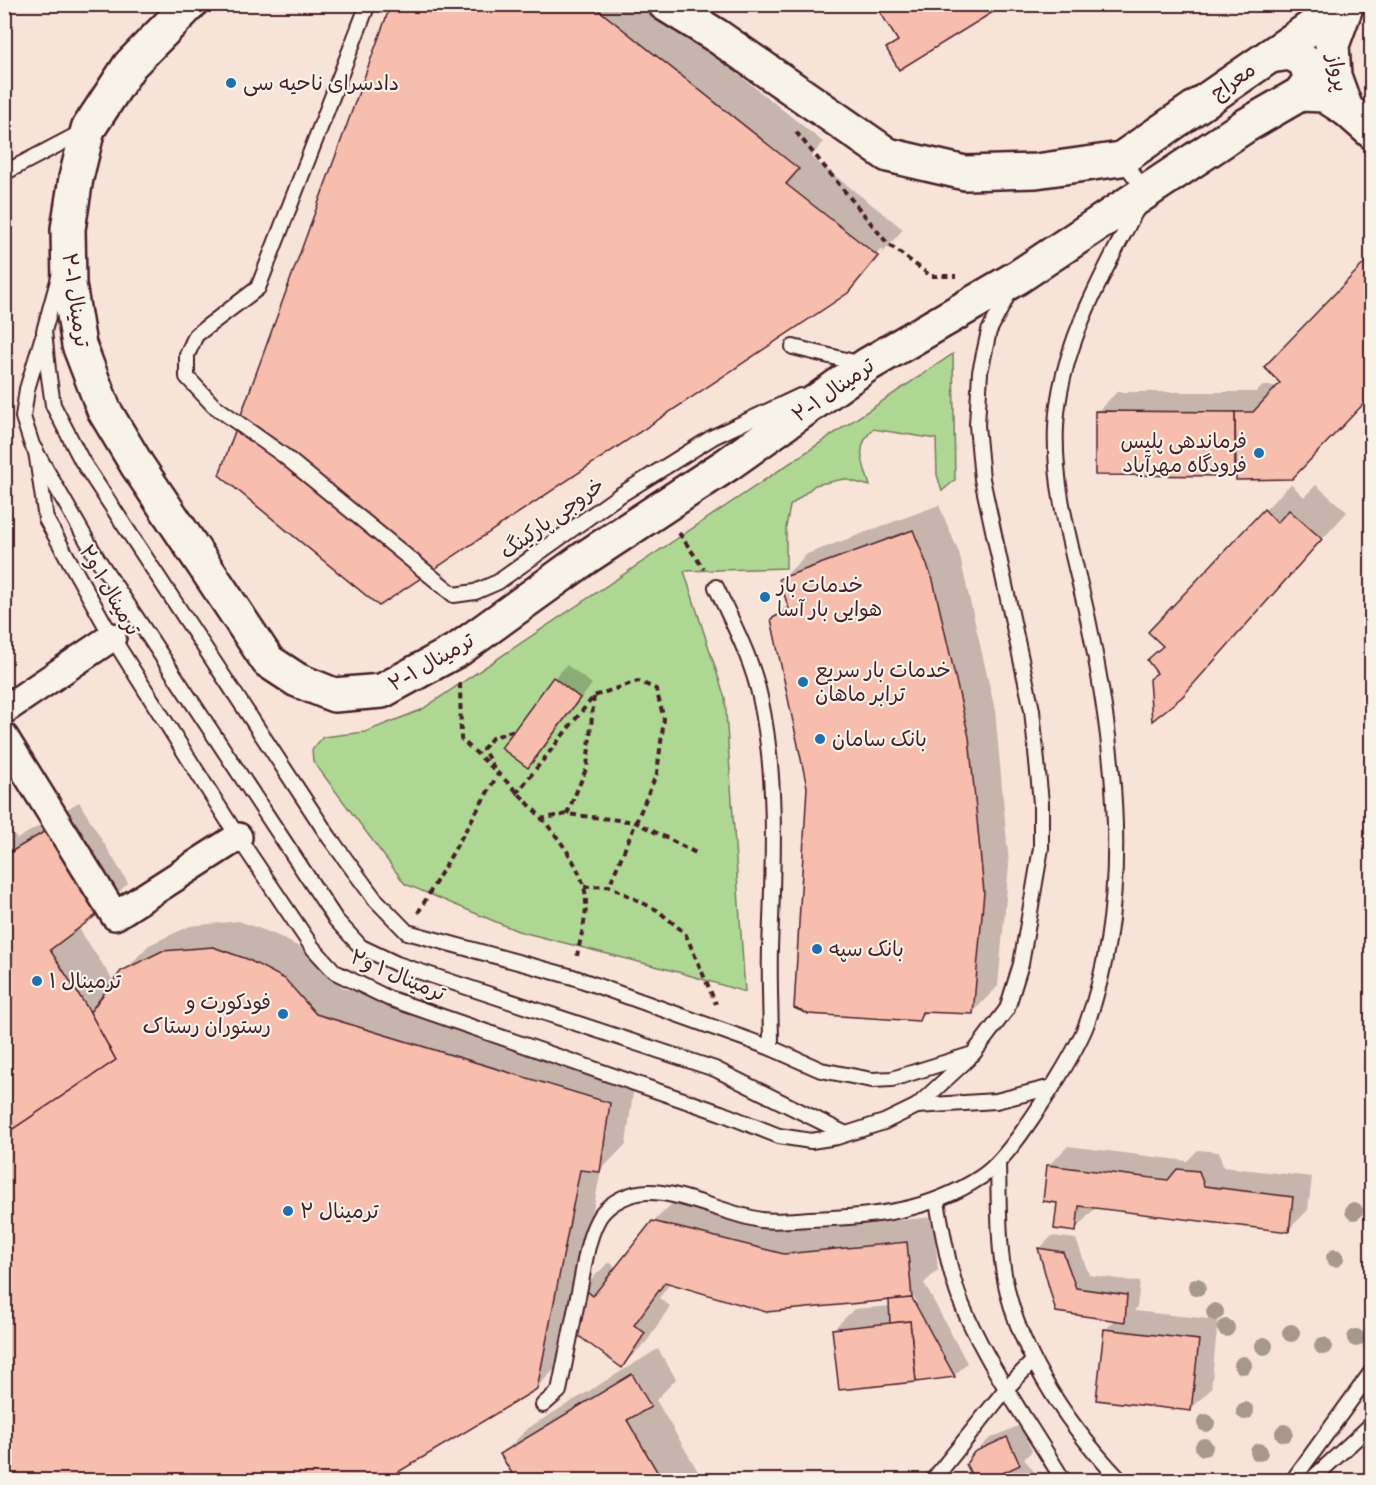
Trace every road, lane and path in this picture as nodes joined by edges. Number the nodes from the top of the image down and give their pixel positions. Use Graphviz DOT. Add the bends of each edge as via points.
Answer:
graph roads {
  1 [pos="190,4"];
  2 [pos="368,4"];
  3 [pos="665,4"];
  4 [pos="1346,4"];
  5 [pos="1270,56"];
  6 [pos="1300,94"];
  7 [pos="1346,109"];
  8 [pos="791,126"];
  9 [pos="88,129"];
  10 [pos="1371,132"];
  11 [pos="1121,159"];
  12 [pos="4,172"];
  13 [pos="1146,191"];
  14 [pos="68,249"];
  15 [pos="964,276"];
  16 [pos="1018,277"];
  17 [pos="44,331"];
  18 [pos="793,347"];
  19 [pos="867,365"];
  20 [pos="36,451"];
  21 [pos="662,508"];
  22 [pos="716,587"];
  23 [pos="112,637"];
  24 [pos="459,649"];
  25 [pos="594,696"];
  26 [pos="4,710"];
  27 [pos="514,730"];
  28 [pos="4,736"];
  29 [pos="516,794"];
  30 [pos="567,814"];
  31 [pos="540,819"];
  32 [pos="635,822"];
  33 [pos="238,837"];
  34 [pos="698,854"];
  35 [pos="609,886"];
  36 [pos="584,887"];
  37 [pos="407,932"];
  38 [pos="573,978"];
  39 [pos="729,1035"];
  40 [pos="771,1048"];
  41 [pos="973,1054"];
  42 [pos="1052,1087"];
  43 [pos="917,1106"];
  44 [pos="846,1134"];
  45 [pos="998,1164"];
  46 [pos="937,1202"];
  47 [pos="1033,1361"];
  48 [pos="1371,1371"];
  49 [pos="1006,1389"];
  50 [pos="543,1405"];
  51 [pos="1371,1424"];
  52 [pos="933,1480"];
  53 [pos="1063,1480"];
  54 [pos="1120,1480"];
  55 [pos="1293,1480"];
  56 [pos="1311,1480"];
  1 -- 9 [label="main road, ترمینال ۱-۲" via="130,65"];
  2 -- 19 [label="lane, خروجی پارکینگ" via="258,288 196,335 186,355 186,377 213,405 283,455 454,595 475,592 498,582 617,497 713,436"];
  3 -- 11 [label="main road" via="888,155 965,173 1036,171"];
  4 -- 5 [label="main road, معراج"];
  4 -- 7 [label="main road, پرواز" via="1332,45 1334,76"];
  5 -- 6 [label="main road" via="1290,53 1305,61 1311,80"];
  5 -- 11 [label="main road, معراج"];
  6 -- 7 [label="main road" via="1324,95"];
  6 -- 13 [label="main road, معراج"];
  7 -- 10 [label="main road, پرواز"];
  8 -- 15 [label="path" via="888,244 931,276"];
  9 -- 12 [label="lane"];
  9 -- 14 [label="main road, ترمینال ۱-۲" via="76,178"];
  11 -- 13 [label="lane"];
  13 -- 16 [label="main road, ترمینال ۱-۲"];
  13 -- 42 [label="lane" via="1092,298 1067,364 1056,422 1056,475 1065,529 1107,718 1114,823 1108,940 1100,982 1086,1027"];
  14 -- 17 [label="lane"];
  14 -- 24 [label="main road, ترمینال ۱-۲" via="79,345 104,410 268,661 297,681 334,694 382,692"];
  16 -- 19 [label="main road, ترمینال ۱-۲"];
  16 -- 41 [label="lane" via="989,331 977,394 977,424 982,479 1032,710 1041,848 1021,964 1007,1009"];
  17 -- 20 [label="lane" via="27,389 24,417"];
  17 -- 37 [label="lane" via="53,405 82,461 329,837 374,898"];
  18 -- 19 [label="lane"];
  19 -- 21 [label="main road, ترمینال ۱-۲"];
  20 -- 23 [label="lane, ترمینال ۱ و۲" via="46,519"];
  20 -- 44 [label="lane" via="104,568 336,920 361,947 396,964 715,1069"];
  21 -- 22 [label="path"];
  21 -- 24 [label="main road, ترمینال ۱-۲"];
  22 -- 40 [label="lane" via="760,696 769,762 774,855"];
  23 -- 26 [label="street"];
  23 -- 33 [label="lane, ترمینال ۱ و۲"];
  24 -- 29 [label="path" via="462,739"];
  25 -- 29 [label="path"];
  25 -- 30 [label="path" via="586,767"];
  25 -- 32 [label="path" via="638,681 656,689 664,719 657,773"];
  27 -- 37 [label="path" via="492,738 483,749 499,776"];
  28 -- 33 [label="street" via="115,916"];
  29 -- 31 [label="path"];
  30 -- 31 [label="path"];
  30 -- 32 [label="path"];
  31 -- 36 [label="path" via="564,846"];
  32 -- 34 [label="path"];
  32 -- 35 [label="path"];
  33 -- 44 [label="lane, ترمینال ۱ و۲" via="312,947 335,972 388,998 778,1136 811,1141"];
  35 -- 36 [label="path"];
  35 -- 39 [label="path" via="657,910 685,933"];
  36 -- 38 [label="path" via="586,908"];
  37 -- 38 [label="lane"];
  38 -- 39 [label="lane"];
  39 -- 40 [label="lane"];
  40 -- 41 [label="lane" via="821,1070 872,1080 892,1079"];
  41 -- 43 [label="lane"];
  42 -- 43 [label="lane" via="996,1101"];
  42 -- 45 [label="lane"];
  43 -- 44 [label="lane, ترمینال ۱ و۲"];
  45 -- 46 [label="lane"];
  45 -- 47 [label="lane" via="1002,1262 1014,1312"];
  46 -- 49 [label="lane" via="965,1312"];
  46 -- 50 [label="lane" via="866,1217 764,1220 653,1192 629,1194 602,1214 589,1241 559,1391"];
  47 -- 49 [label="lane"];
  47 -- 54 [label="lane" via="1088,1446"];
  48 -- 55 [label="lane"];
  49 -- 52 [label="lane"];
  49 -- 53 [label="lane"];
  51 -- 56 [label="lane"];
}
